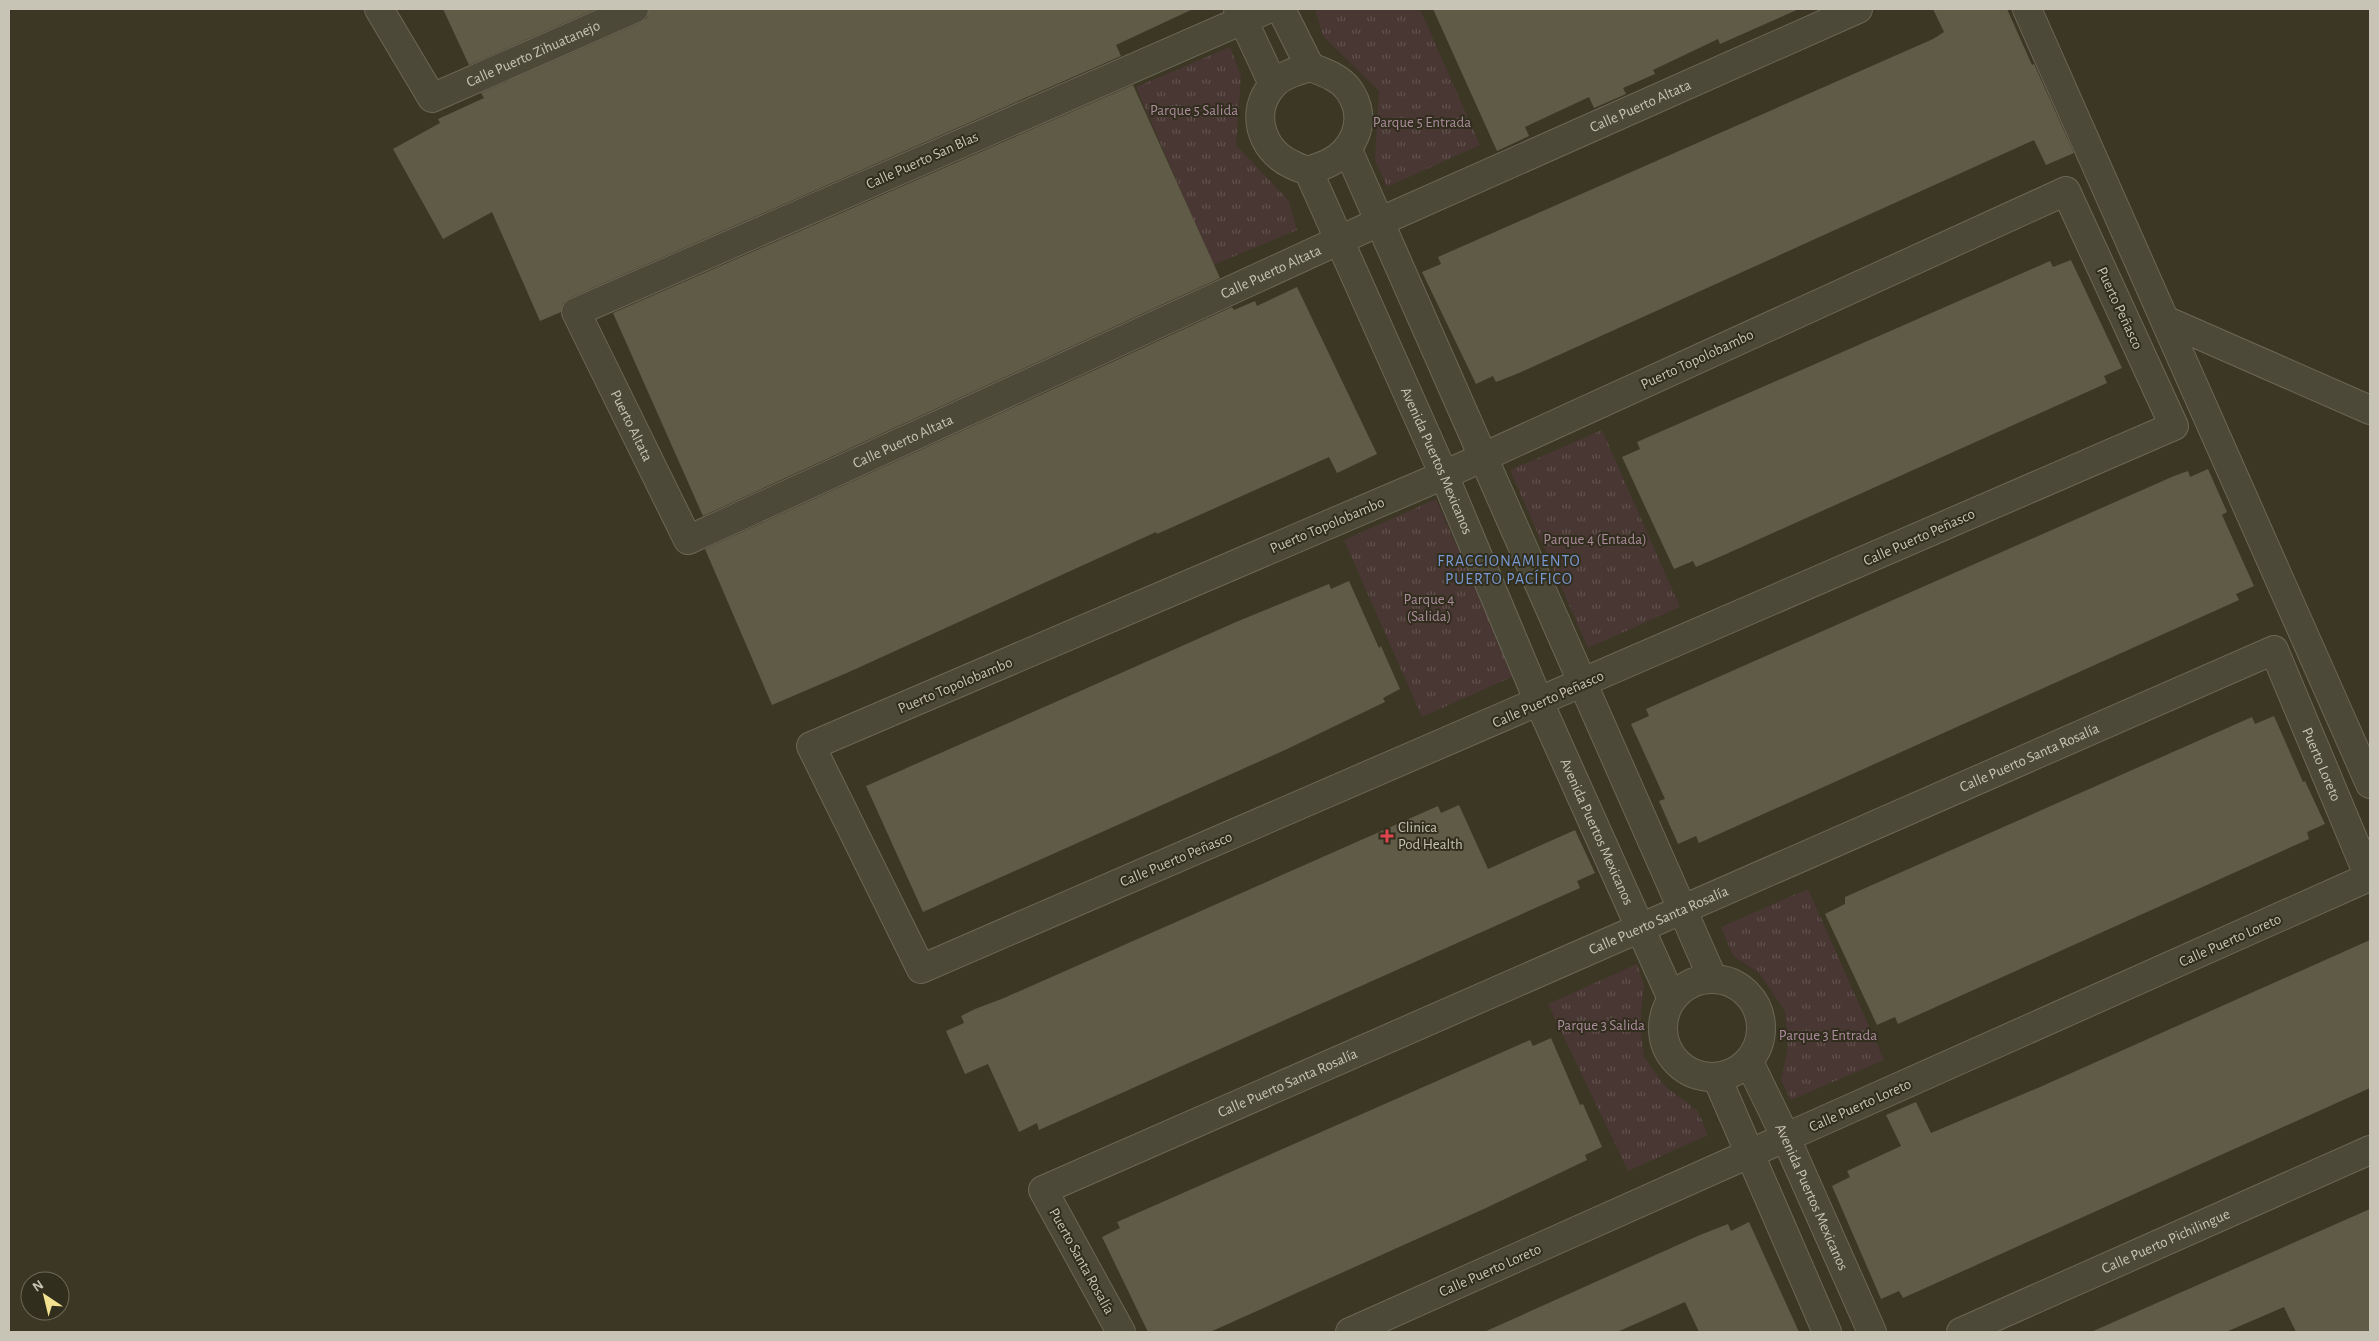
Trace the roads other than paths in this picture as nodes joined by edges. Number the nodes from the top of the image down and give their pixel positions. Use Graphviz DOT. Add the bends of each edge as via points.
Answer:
graph roads {
  1 [pos="379,9"];
  2 [pos="634,9"];
  3 [pos="1268,9"];
  4 [pos="1281,9"];
  5 [pos="1858,9"];
  6 [pos="2027,9"];
  7 [pos="1240,14"];
  8 [pos="1310,67"];
  9 [pos="1273,84"];
  10 [pos="1348,150"];
  11 [pos="1308,170"];
  12 [pos="2066,191"];
  13 [pos="1379,222"];
  14 [pos="1339,240"];
  15 [pos="576,312"];
  16 [pos="2165,320"];
  17 [pos="2370,410"];
  18 [pos="2174,426"];
  19 [pos="1481,457"];
  20 [pos="1444,476"];
  21 [pos="688,540"];
  22 [pos="2274,650"];
  23 [pos="1582,684"];
  24 [pos="1540,702"];
  25 [pos="2370,784"];
  26 [pos="2370,877"];
  27 [pos="1682,910"];
  28 [pos="1640,929"];
  29 [pos="921,970"];
  30 [pos="1712,977"];
  31 [pos="1672,999"];
  32 [pos="1749,1062"];
  33 [pos="1717,1078"];
  34 [pos="1786,1138"];
  35 [pos="2370,1150"];
  36 [pos="1749,1154"];
  37 [pos="1043,1190"];
  38 [pos="1121,1332"];
  39 [pos="1350,1332"];
  40 [pos="1827,1332"];
  41 [pos="1872,1332"];
  42 [pos="1961,1332"];
  1 -- 2 [label="street, Calle Puerto Zihuatanejo" via="432,98"];
  3 -- 7 [label="street, Calle Puerto San Blas"];
  4 -- 8 [label="street"];
  5 -- 13 [label="street, Calle Puerto Altata"];
  6 -- 16 [label="street"];
  7 -- 9 [label="street"];
  7 -- 15 [label="street, Calle Puerto San Blas"];
  8 -- 9 [label="street" via="1290,73"];
  8 -- 10 [label="street" via="1336,78 1348,88 1356,102 1358,120 1355,137"];
  9 -- 11 [label="street" via="1260,112 1261,130 1268,146 1280,159"];
  10 -- 11 [label="street" via="1331,163"];
  10 -- 13 [label="street"];
  11 -- 14 [label="street, Avenida Puertos Mexicanos"];
  12 -- 18 [label="street, Puerto Peñasco"];
  12 -- 19 [label="street, Puerto Topolobambo"];
  13 -- 14 [label="street, Calle Puerto Altata"];
  13 -- 19 [label="street"];
  14 -- 20 [label="street, Avenida Puertos Mexicanos"];
  14 -- 21 [label="street, Calle Puerto Altata"];
  15 -- 21 [label="street, Puerto Altata"];
  16 -- 17 [label="street"];
  16 -- 25 [label="street"];
  18 -- 23 [label="street, Calle Puerto Peñasco"];
  19 -- 20 [label="street, Puerto Topolobambo"];
  19 -- 23 [label="street"];
  20 -- 24 [label="street, Avenida Puertos Mexicanos"];
  20 -- 29 [label="street, Puerto Topolobambo" via="811,746"];
  22 -- 26 [label="street, Puerto Loreto"];
  22 -- 27 [label="street, Calle Puerto Santa Rosalía"];
  23 -- 24 [label="street, Calle Puerto Peñasco"];
  23 -- 27 [label="street"];
  24 -- 28 [label="street, Avenida Puertos Mexicanos"];
  24 -- 29 [label="street, Calle Puerto Peñasco"];
  26 -- 34 [label="street, Calle Puerto Loreto"];
  27 -- 28 [label="street, Calle Puerto Santa Rosalía"];
  27 -- 30 [label="street"];
  28 -- 31 [label="street, Avenida Puertos Mexicanos"];
  28 -- 37 [label="street, Calle Puerto Santa Rosalía"];
  30 -- 31 [label="street" via="1693,982"];
  30 -- 32 [label="street" via="1740,986 1759,1012 1762,1029 1758,1046"];
  31 -- 33 [label="street" via="1664,1022 1664,1039 1671,1056 1683,1068 1699,1076"];
  32 -- 33 [label="street" via="1734,1073"];
  32 -- 34 [label="street, Avenida Puertos Mexicanos"];
  33 -- 36 [label="street"];
  34 -- 36 [label="street, Calle Puerto Loreto"];
  34 -- 41 [label="street, Avenida Puertos Mexicanos"];
  35 -- 42 [label="street, Calle Puerto Pichilingue"];
  36 -- 39 [label="street, Calle Puerto Loreto"];
  36 -- 40 [label="street"];
  37 -- 38 [label="street, Puerto Santa Rosalía"];
}
